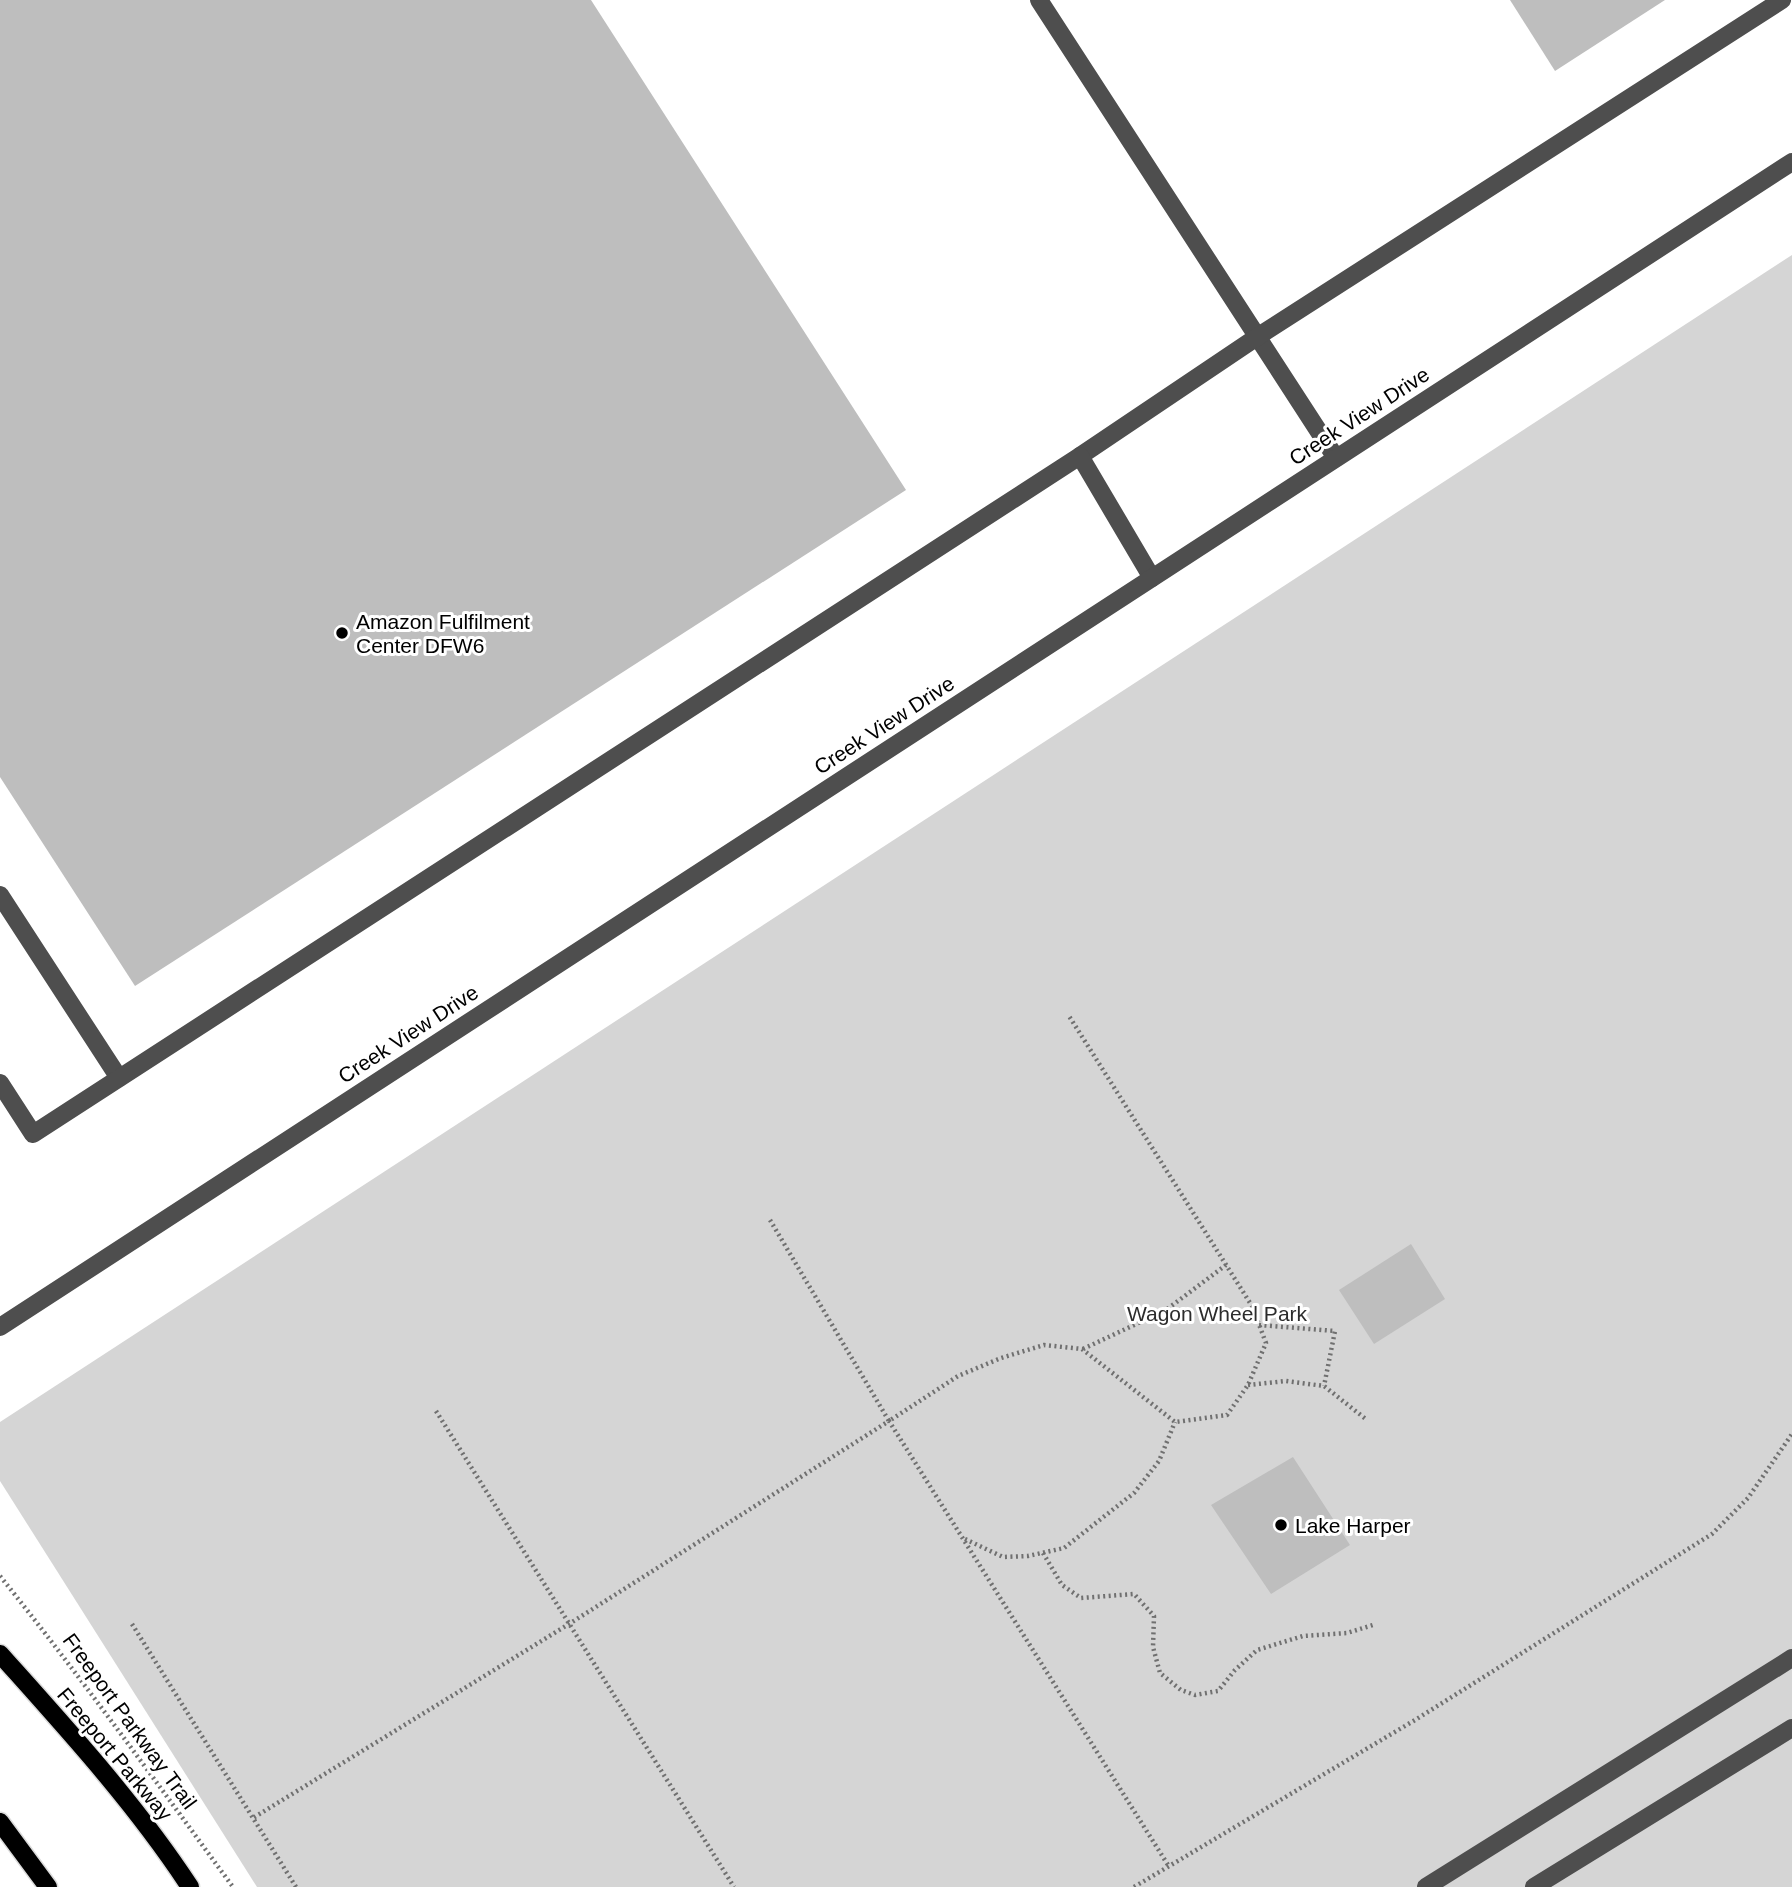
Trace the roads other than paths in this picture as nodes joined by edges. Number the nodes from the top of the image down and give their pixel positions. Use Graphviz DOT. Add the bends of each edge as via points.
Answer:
graph roads {
  1 [pos="1039,0"];
  2 [pos="1782,0"];
  3 [pos="1792,162"];
  4 [pos="1257,337"];
  5 [pos="1080,456"];
  6 [pos="1336,458"];
  7 [pos="1152,578"];
  8 [pos="0,895"];
  9 [pos="119,1078"];
  10 [pos="0,1083"];
  11 [pos="0,1327"];
  12 [pos="0,1654"];
  13 [pos="1792,1658"];
  14 [pos="1792,1728"];
  15 [pos="0,1822"];
  16 [pos="48,1887"];
  17 [pos="190,1887"];
  18 [pos="1426,1887"];
  19 [pos="1534,1887"];
  1 -- 4 [label="street"];
  2 -- 4 [label="street"];
  3 -- 6 [label="street, Creek View Drive"];
  4 -- 5 [label="street"];
  4 -- 6 [label="street"];
  5 -- 7 [label="street"];
  5 -- 9 [label="street"];
  6 -- 7 [label="street, Creek View Drive"];
  7 -- 11 [label="street, Creek View Drive"];
  8 -- 9 [label="street"];
  9 -- 10 [label="street" via="33,1133"];
  12 -- 17 [label="main road, Freeport Parkway" via="86,1749"];
  13 -- 18 [label="street"];
  14 -- 19 [label="street"];
  15 -- 16 [label="main road"];
}
